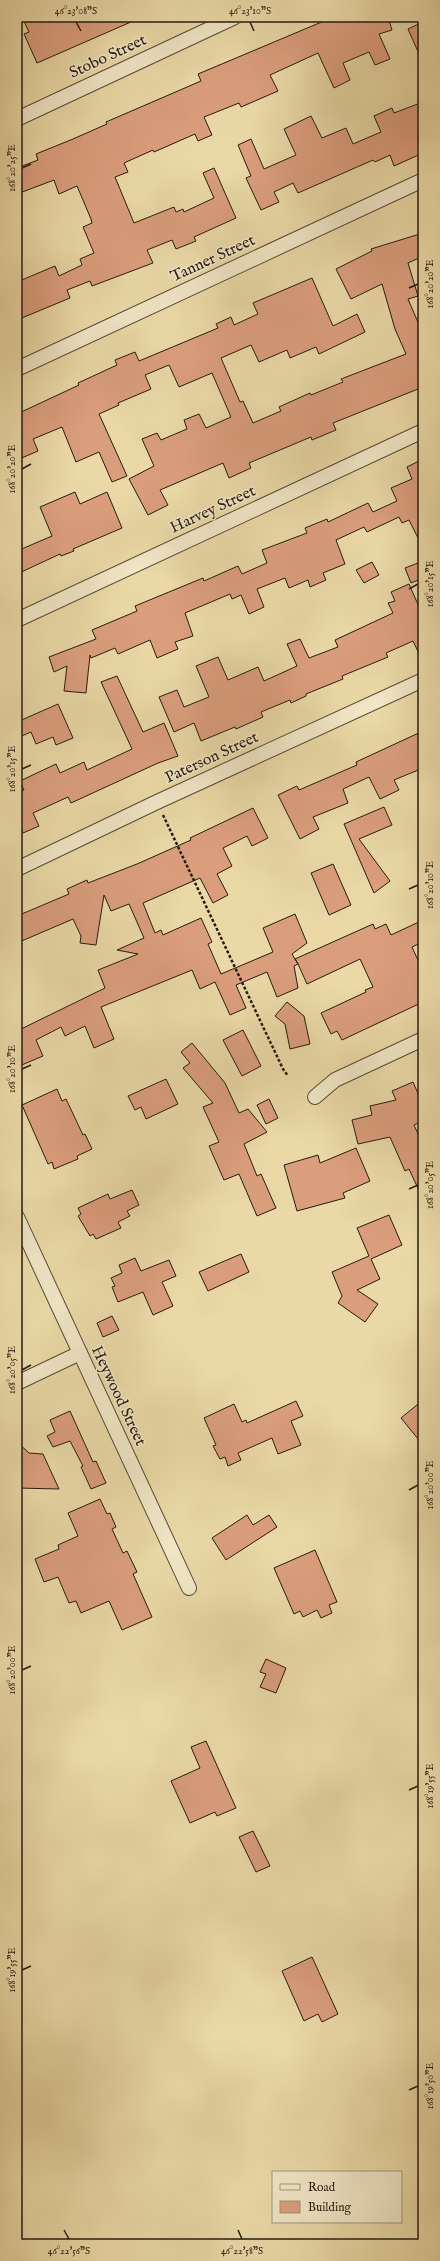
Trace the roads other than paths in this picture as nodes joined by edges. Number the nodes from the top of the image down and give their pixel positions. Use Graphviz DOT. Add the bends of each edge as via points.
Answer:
graph roads {
  1 [pos="235,17"];
  2 [pos="17,119"];
  3 [pos="423,180"];
  4 [pos="17,369"];
  5 [pos="423,431"];
  6 [pos="17,620"];
  7 [pos="423,680"];
  8 [pos="17,870"];
  9 [pos="423,1039"];
  10 [pos="315,1097"];
  11 [pos="17,1217"];
  12 [pos="80,1353"];
  13 [pos="17,1384"];
  14 [pos="189,1588"];
  1 -- 2 [label="street, Stobo Street"];
  3 -- 4 [label="street, Tanner Street"];
  5 -- 6 [label="street, Harvey Street"];
  7 -- 8 [label="street, Paterson Street" via="157,802"];
  9 -- 10 [label="street" via="335,1080"];
  11 -- 12 [label="street, Heywood Street"];
  12 -- 13 [label="street"];
  12 -- 14 [label="street, Heywood Street"];
}
